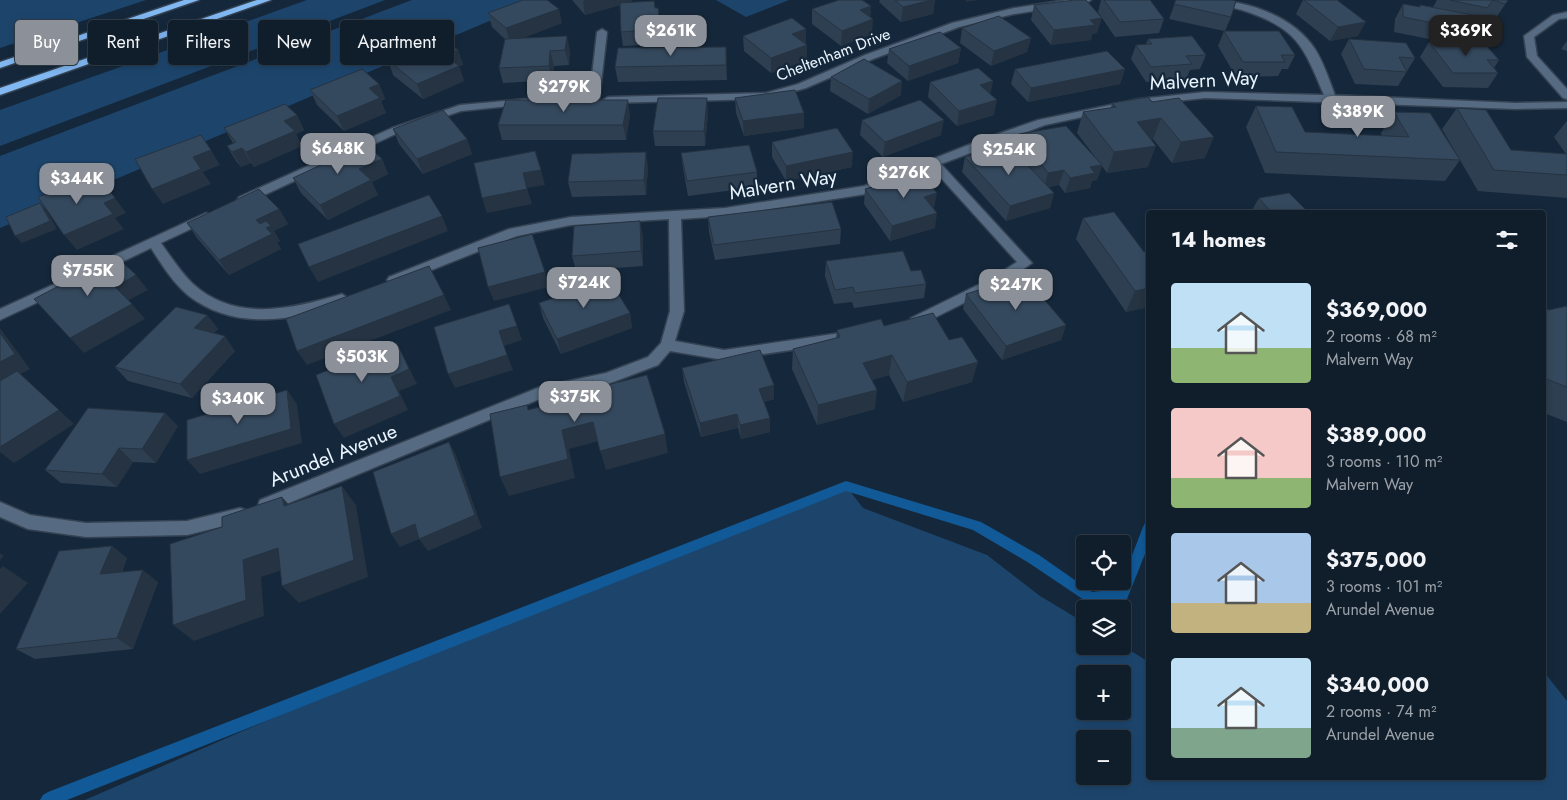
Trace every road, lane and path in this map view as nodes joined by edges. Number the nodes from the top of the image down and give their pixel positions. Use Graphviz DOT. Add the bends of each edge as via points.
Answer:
graph roads {
  1 [pos="194,0"];
  2 [pos="266,0"];
  3 [pos="1086,0"];
  4 [pos="1214,0"];
  5 [pos="1567,15"];
  6 [pos="602,32"];
  7 [pos="0,65"];
  8 [pos="0,92"];
  9 [pos="1567,96"];
  10 [pos="1331,98"];
  11 [pos="536,101"];
  12 [pos="1567,105"];
  13 [pos="935,164"];
  14 [pos="232,205"];
  15 [pos="214,214"];
  16 [pos="675,215"];
  17 [pos="153,242"];
  18 [pos="90,272"];
  19 [pos="72,281"];
  20 [pos="385,283"];
  21 [pos="358,293"];
  22 [pos="0,314"];
  23 [pos="898,326"];
  24 [pos="862,334"];
  25 [pos="666,345"];
  26 [pos="0,509"];
  1 -- 7 [label="highway"];
  2 -- 8 [label="highway"];
  3 -- 6 [label="street, Cheltenham Drive" via="956,25 802,86 767,96 589,101"];
  4 -- 10 [label="street" via="1252,10 1279,22 1295,35 1309,48"];
  5 -- 9 [label="street" via="1556,17 1528,36 1532,57"];
  10 -- 12 [label="street, Malvern Way"];
  10 -- 13 [label="street, Malvern Way" via="1204,95 1139,102 1042,122"];
  11 -- 14 [label="street" via="460,108 396,130"];
  13 -- 16 [label="street, Malvern Way" via="866,190 763,207"];
  13 -- 23 [label="street" via="1025,263 997,281 916,322"];
  15 -- 17 [label="street"];
  16 -- 20 [label="street, Malvern Way" via="571,221 514,232"];
  16 -- 25 [label="street, Arundel Avenue" via="677,311"];
  17 -- 18 [label="street"];
  17 -- 21 [label="street" via="184,282 201,297 230,310 280,316"];
  19 -- 22 [label="street"];
  24 -- 25 [label="street" via="724,355"];
  25 -- 26 [label="street, Arundel Avenue" via="652,361 608,378 545,391 231,518 187,528 86,530 28,522"];
}
